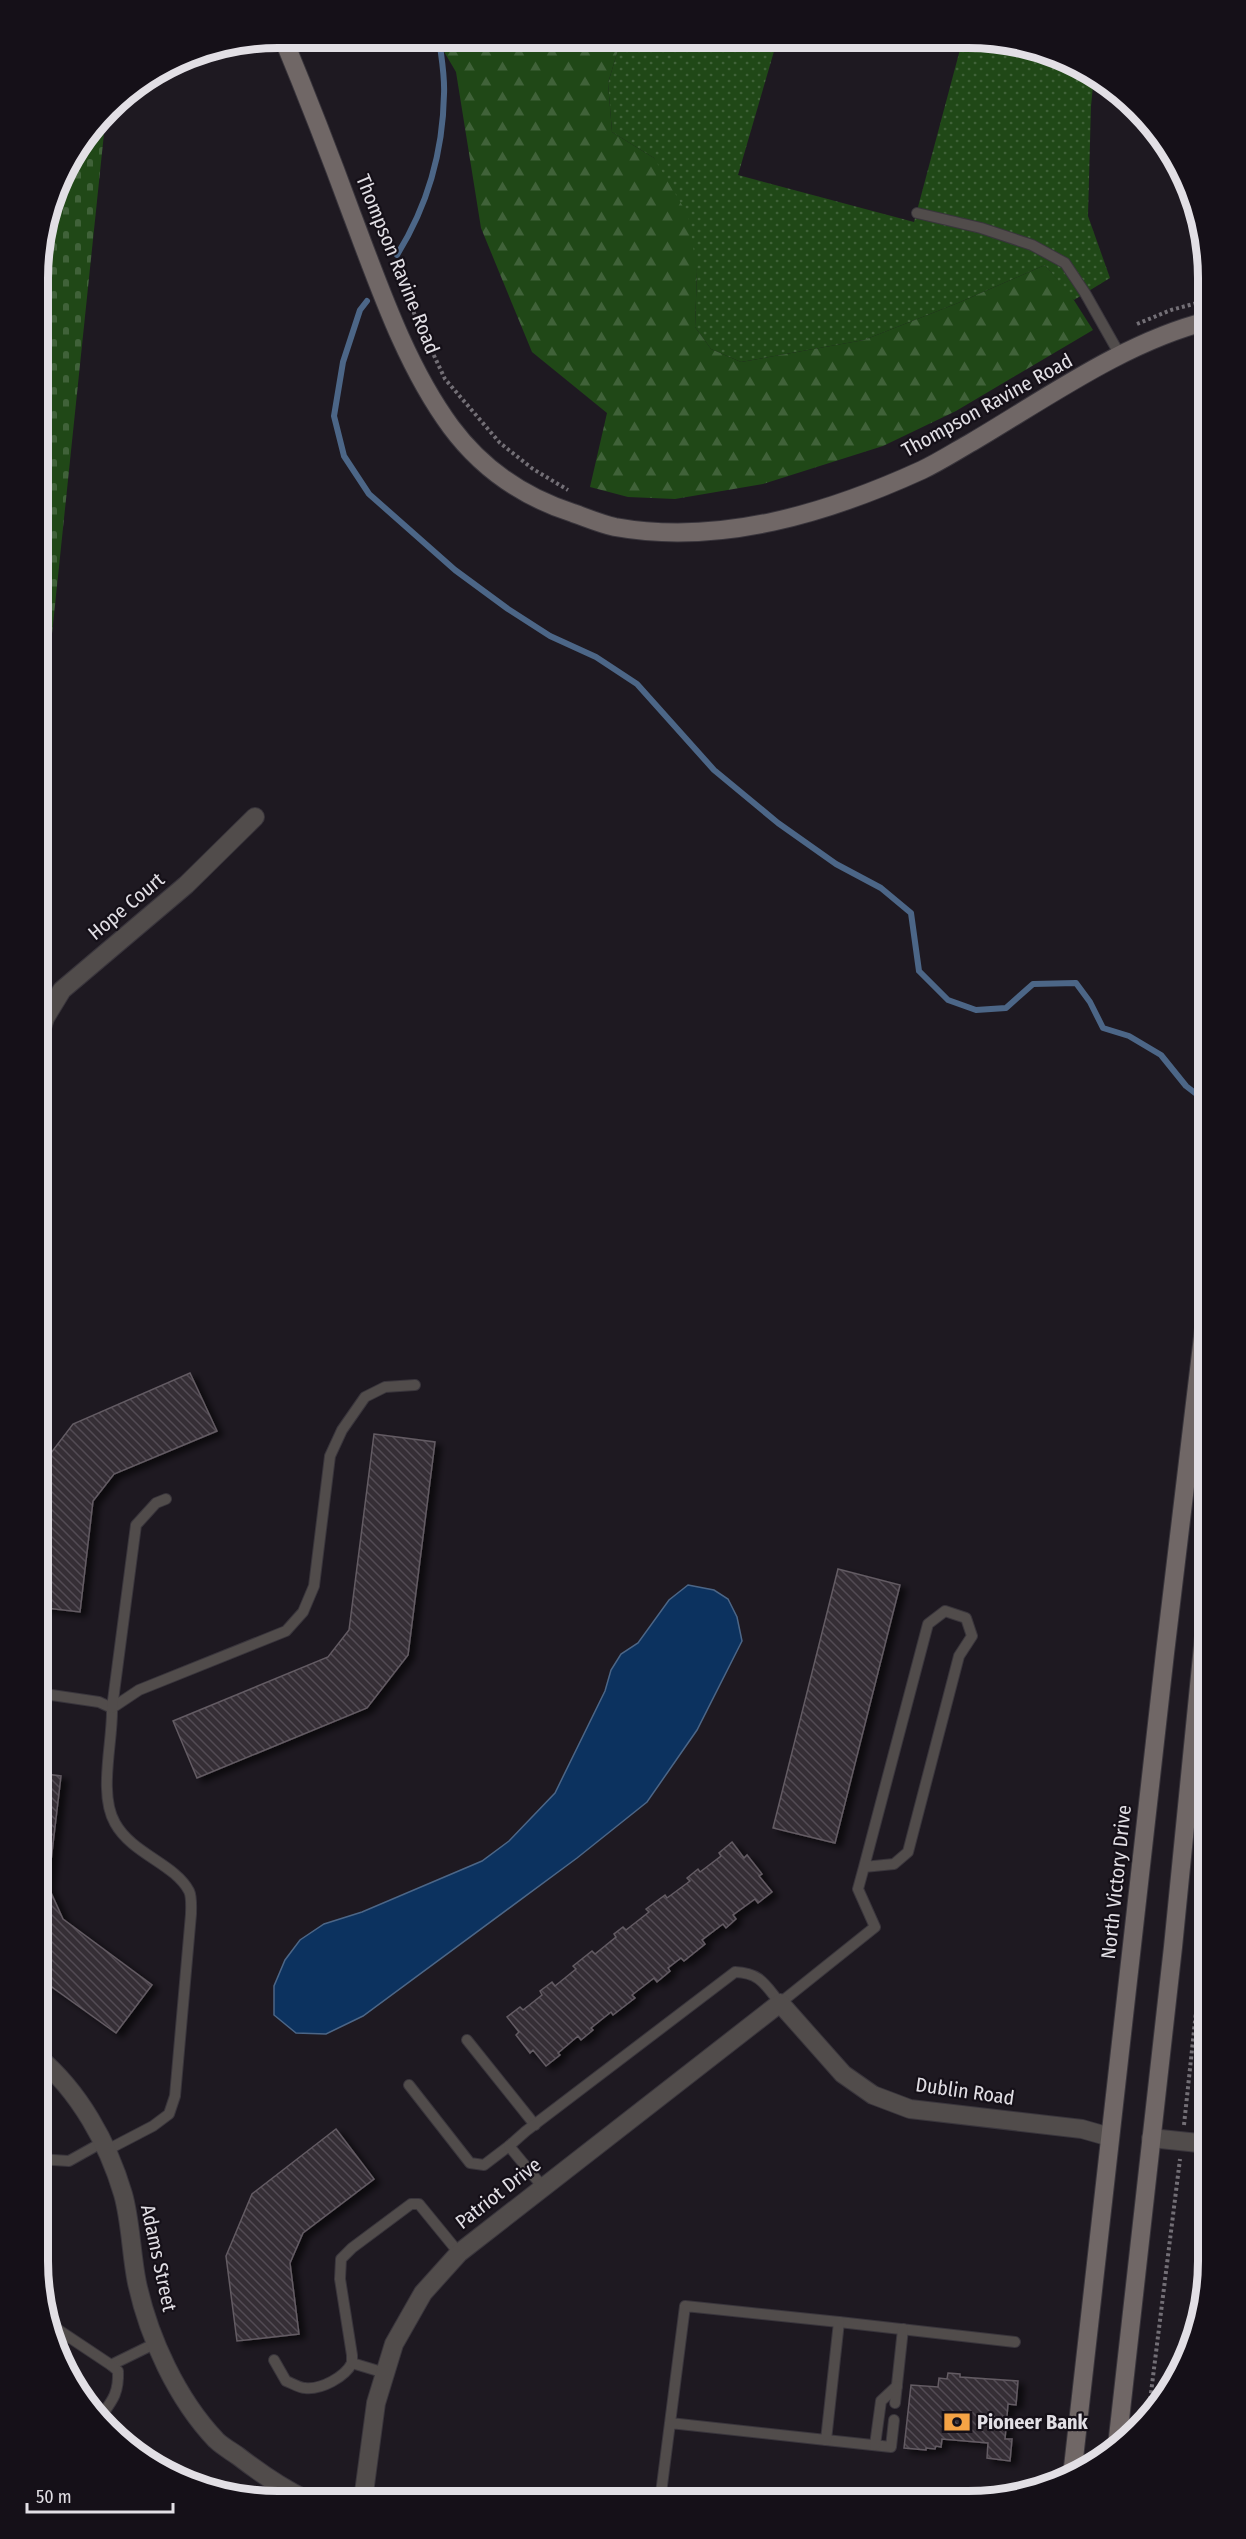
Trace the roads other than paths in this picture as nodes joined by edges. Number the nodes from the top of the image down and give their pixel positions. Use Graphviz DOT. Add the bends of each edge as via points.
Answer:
graph roads {
  1 [pos="287,48"];
  2 [pos="917,213"];
  3 [pos="1198,324"];
  4 [pos="1115,347"];
  5 [pos="255,817"];
  6 [pos="48,1013"];
  7 [pos="1198,1382"];
  8 [pos="415,1385"];
  9 [pos="166,1499"];
  10 [pos="1198,1691"];
  11 [pos="48,1694"];
  12 [pos="112,1708"];
  13 [pos="864,1867"];
  14 [pos="780,2003"];
  15 [pos="467,2040"];
  16 [pos="48,2065"];
  17 [pos="409,2085"];
  18 [pos="535,2125"];
  19 [pos="1110,2137"];
  20 [pos="1151,2138"];
  21 [pos="1198,2143"];
  22 [pos="105,2146"];
  23 [pos="509,2146"];
  24 [pos="48,2160"];
  25 [pos="542,2186"];
  26 [pos="459,2253"];
  27 [pos="839,2322"];
  28 [pos="903,2329"];
  29 [pos="59,2331"];
  30 [pos="1015,2342"];
  31 [pos="156,2343"];
  32 [pos="274,2360"];
  33 [pos="351,2363"];
  34 [pos="111,2365"];
  35 [pos="385,2373"];
  36 [pos="897,2386"];
  37 [pos="896,2403"];
  38 [pos="104,2412"];
  39 [pos="894,2420"];
  40 [pos="670,2423"];
  41 [pos="1118,2435"];
  42 [pos="826,2440"];
  43 [pos="875,2445"];
  44 [pos="1073,2465"];
  45 [pos="286,2491"];
  46 [pos="364,2491"];
  47 [pos="661,2491"];
  1 -- 4 [label="main road, Thompson Ravine Road" via="383,297 425,386 452,428 488,467 513,487 543,503 612,526 657,532 701,533 812,513 924,470"];
  2 -- 4 [label="lane" via="1032,245 1065,263"];
  3 -- 4 [label="main road, Thompson Ravine Road"];
  5 -- 6 [label="street, Hope Court" via="186,885 62,990"];
  7 -- 19 [label="main road, North Victory Drive"];
  8 -- 12 [label="lane" via="385,1387 364,1397 342,1430 330,1456 314,1586 303,1612 286,1631 139,1690"];
  9 -- 12 [label="lane" via="156,1503 136,1525"];
  10 -- 20 [label="main road"];
  11 -- 12 [label="lane" via="99,1702"];
  12 -- 22 [label="lane" via="108,1802 115,1823 134,1847 179,1880 189,1892 191,1914 175,2096 169,2114 153,2126"];
  13 -- 13 [label="lane" via="928,1624 945,1611 966,1618 972,1636 959,1656 908,1852 894,1864"];
  13 -- 14 [label="lane" via="858,1889 876,1927"];
  14 -- 18 [label="lane" via="750,1973 735,1972"];
  14 -- 19 [label="street, Dublin Road" via="843,2074 873,2095 910,2109 1082,2128"];
  14 -- 25 [label="street, Patriot Drive"];
  15 -- 18 [label="lane"];
  16 -- 22 [label="street, Adams Street" via="82,2106"];
  17 -- 23 [label="lane" via="470,2163 484,2165"];
  18 -- 23 [label="lane"];
  19 -- 44 [label="main road, North Victory Drive"];
  20 -- 21 [label="street"];
  20 -- 41 [label="main road"];
  22 -- 24 [label="lane" via="69,2161"];
  22 -- 31 [label="street, Adams Street" via="124,2195 137,2284"];
  23 -- 25 [label="lane"];
  25 -- 26 [label="street, Patriot Drive"];
  26 -- 33 [label="lane" via="418,2204 411,2204 341,2259"];
  26 -- 35 [label="street, Patriot Drive" via="423,2293 394,2344"];
  27 -- 28 [label="lane"];
  27 -- 40 [label="lane" via="685,2306"];
  27 -- 42 [label="lane"];
  28 -- 30 [label="lane"];
  28 -- 36 [label="lane"];
  29 -- 34 [label="lane"];
  31 -- 34 [label="lane"];
  31 -- 45 [label="street, Adams Street" via="184,2398 217,2441"];
  32 -- 33 [label="lane" via="286,2381 306,2388 331,2382 348,2371"];
  33 -- 35 [label="lane"];
  34 -- 38 [label="lane" via="118,2371 116,2397"];
  35 -- 46 [label="street, Patriot Drive" via="376,2403"];
  36 -- 37 [label="lane"];
  36 -- 43 [label="lane" via="881,2400"];
  39 -- 43 [label="lane" via="891,2447"];
  40 -- 42 [label="lane"];
  40 -- 47 [label="lane"];
  42 -- 43 [label="lane"];
}
